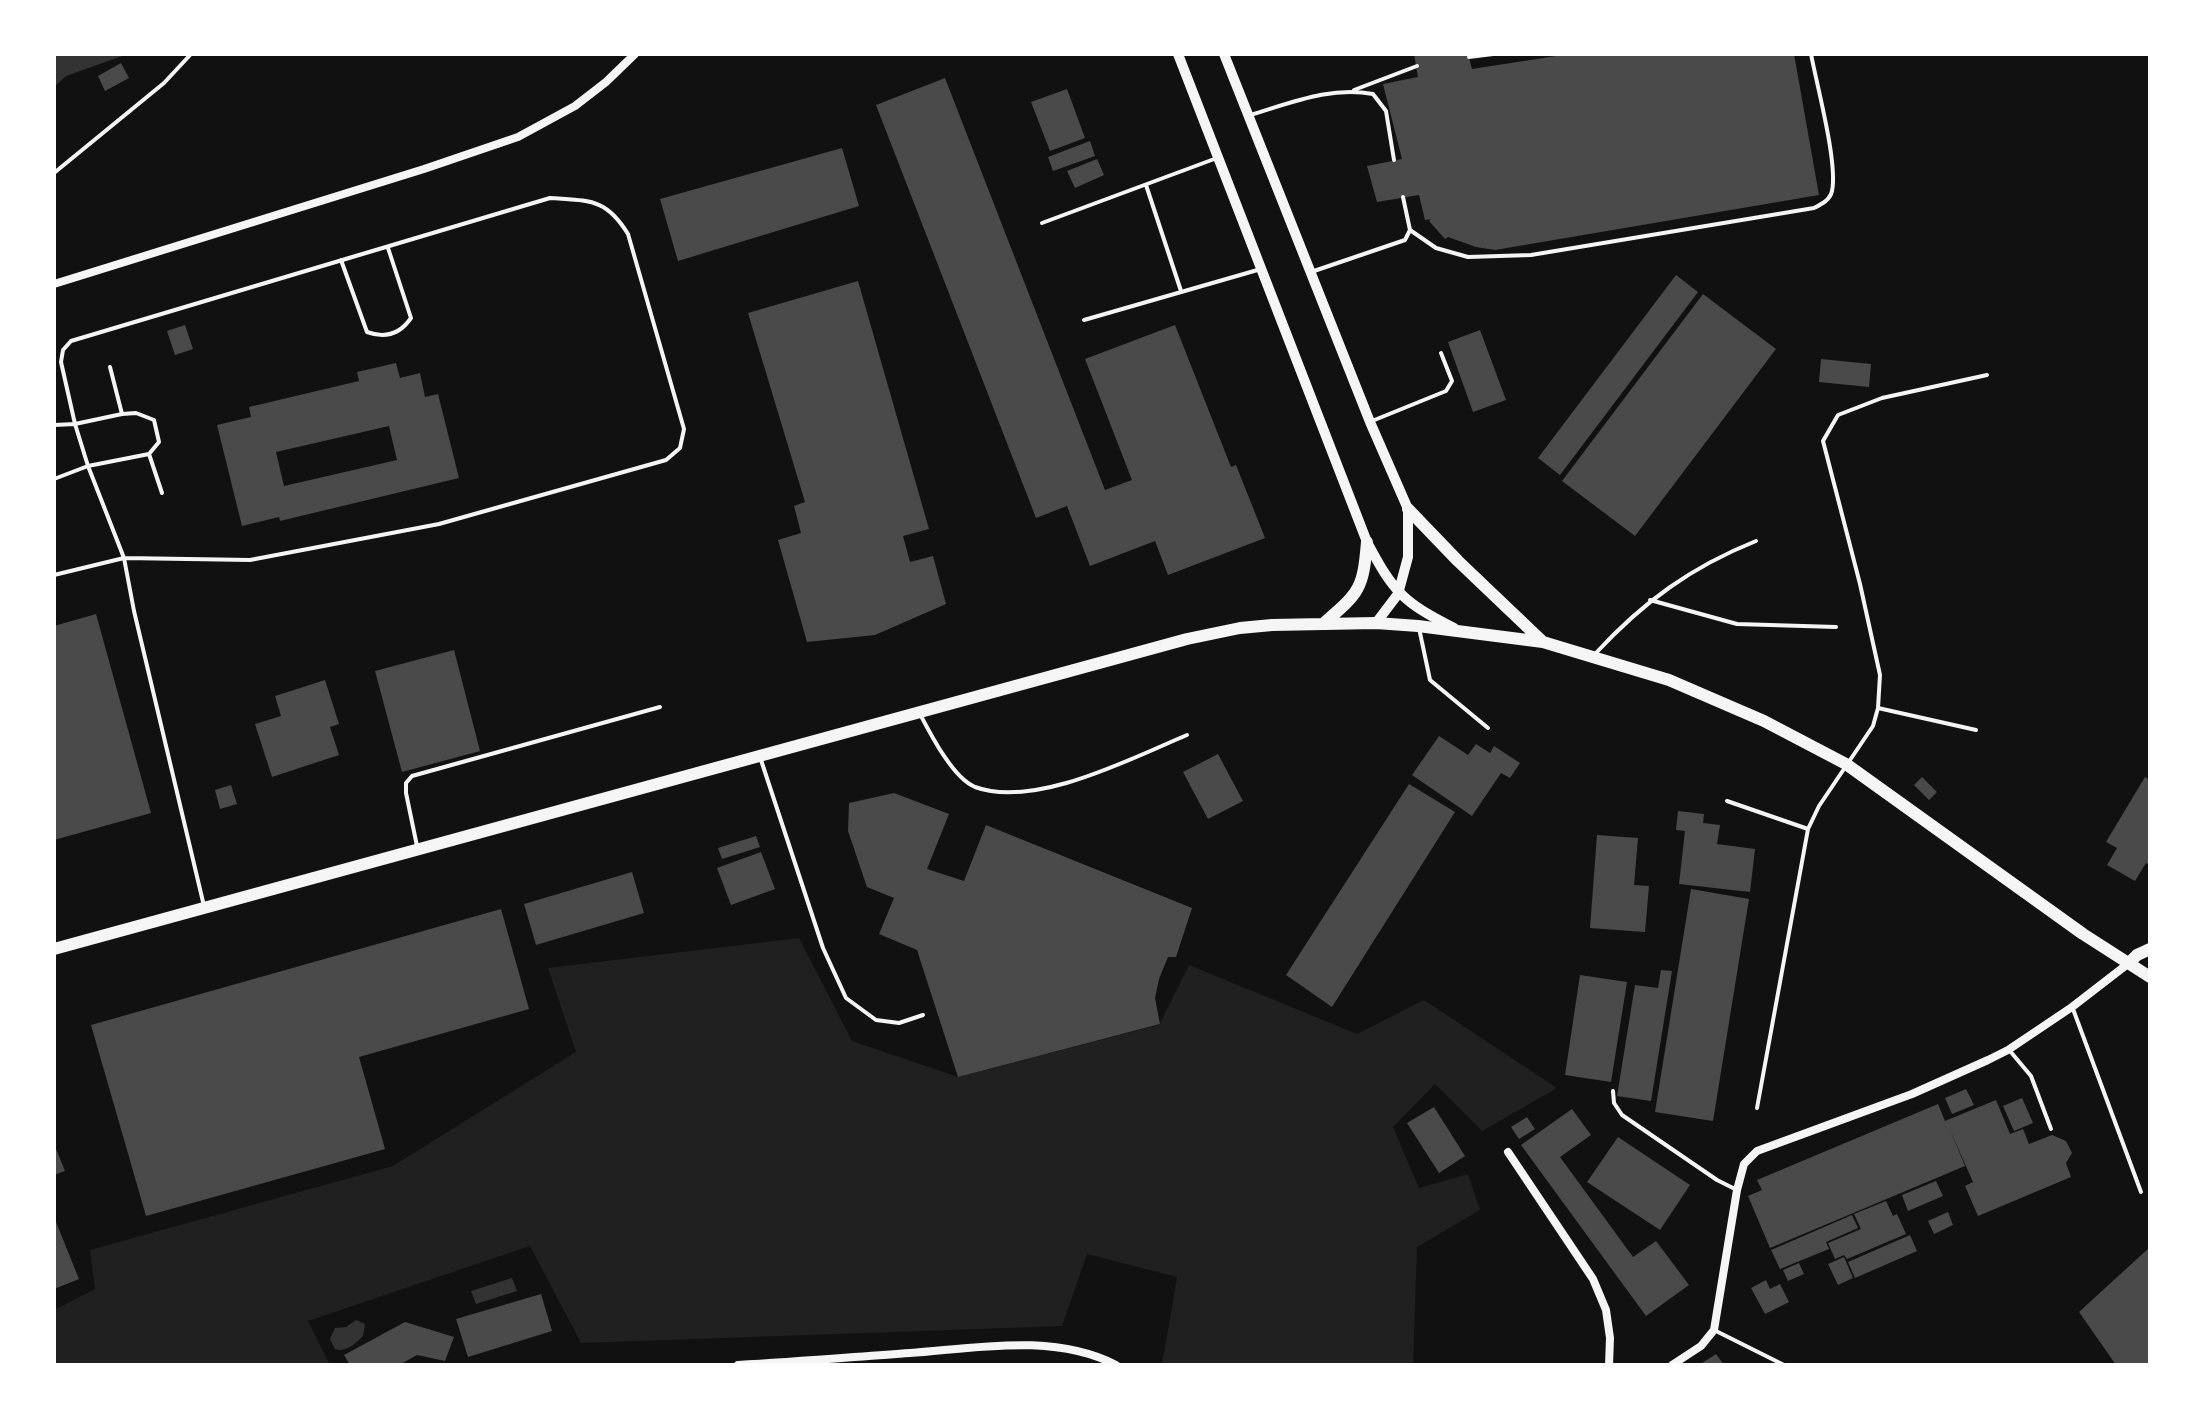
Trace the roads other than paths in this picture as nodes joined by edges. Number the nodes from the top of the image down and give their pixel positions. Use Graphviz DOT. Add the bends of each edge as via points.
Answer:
graph roads {
  1 [pos="191,54"];
  2 [pos="635,54"];
  3 [pos="1178,54"];
  4 [pos="1224,54"];
  5 [pos="1493,54"];
  6 [pos="1811,54"];
  7 [pos="1469,57"];
  8 [pos="1417,66"];
  9 [pos="1352,91"];
  10 [pos="1247,116"];
  11 [pos="1217,158"];
  12 [pos="1394,160"];
  13 [pos="54,173"];
  14 [pos="1146,185"];
  15 [pos="1403,197"];
  16 [pos="1042,223"];
  17 [pos="1410,230"];
  18 [pos="388,247"];
  19 [pos="341,260"];
  20 [pos="1263,269"];
  21 [pos="1311,272"];
  22 [pos="54,284"];
  23 [pos="1181,291"];
  24 [pos="1084,320"];
  25 [pos="1441,353"];
  26 [pos="110,367"];
  27 [pos="1987,375"];
  28 [pos="122,414"];
  29 [pos="1370,422"];
  30 [pos="75,424"];
  31 [pos="54,425"];
  32 [pos="149,454"];
  33 [pos="88,466"];
  34 [pos="54,479"];
  35 [pos="162,493"];
  36 [pos="1408,509"];
  37 [pos="1756,541"];
  38 [pos="1367,542"];
  39 [pos="124,558"];
  40 [pos="54,575"];
  41 [pos="1398,594"];
  42 [pos="1650,600"];
  43 [pos="1324,623"];
  44 [pos="1376,623"];
  45 [pos="1418,626"];
  46 [pos="1836,627"];
  47 [pos="1458,630"];
  48 [pos="1543,642"];
  49 [pos="1593,655"];
  50 [pos="660,707"];
  51 [pos="1878,708"];
  52 [pos="919,712"];
  53 [pos="1488,728"];
  54 [pos="1976,730"];
  55 [pos="1187,735"];
  56 [pos="760,755"];
  57 [pos="1846,764"];
  58 [pos="1727,801"];
  59 [pos="1808,829"];
  60 [pos="418,848"];
  61 [pos="205,908"];
  62 [pos="54,949"];
  63 [pos="2150,949"];
  64 [pos="2129,963"];
  65 [pos="2150,977"];
  66 [pos="2072,1007"];
  67 [pos="923,1015"];
  68 [pos="2008,1050"];
  69 [pos="1613,1091"];
  70 [pos="1757,1108"];
  71 [pos="2051,1129"];
  72 [pos="1508,1152"];
  73 [pos="1737,1190"];
  74 [pos="2141,1192"];
  75 [pos="1714,1330"];
  76 [pos="738,1365"];
  77 [pos="1116,1365"];
  78 [pos="1609,1365"];
  79 [pos="1672,1365"];
  80 [pos="1784,1365"];
  1 -- 13 [label="lane" via="164,83"];
  2 -- 22 [label="street" via="575,106 518,137"];
  3 -- 11 [label="street"];
  4 -- 10 [label="street"];
  5 -- 7 [label="lane"];
  6 -- 17 [label="lane" via="1832,182 1826,202 1814,208 1531,255 1468,257 1436,248"];
  8 -- 9 [label="lane"];
  9 -- 10 [label="lane" via="1319,94"];
  9 -- 12 [label="lane" via="1373,94 1386,111"];
  10 -- 21 [label="street"];
  11 -- 14 [label="lane"];
  11 -- 20 [label="street"];
  14 -- 16 [label="lane"];
  14 -- 23 [label="lane"];
  15 -- 17 [label="lane"];
  17 -- 21 [label="lane" via="1405,240"];
  18 -- 19 [label="lane"];
  18 -- 19 [label="lane" via="411,318 392,335 367,332"];
  18 -- 39 [label="lane" via="550,198 604,205 628,234 684,429 680,448 666,460 439,524 250,560"];
  19 -- 30 [label="lane" via="71,341 61,362"];
  20 -- 23 [label="lane"];
  20 -- 38 [label="street"];
  21 -- 29 [label="street"];
  23 -- 24 [label="lane"];
  25 -- 29 [label="lane" via="1452,381 1446,391"];
  26 -- 28 [label="lane"];
  27 -- 51 [label="lane" via="1882,398 1838,415 1823,441 1880,675"];
  28 -- 30 [label="lane"];
  28 -- 32 [label="lane" via="154,420 159,442"];
  29 -- 36 [label="street"];
  30 -- 31 [label="lane"];
  30 -- 33 [label="lane"];
  32 -- 33 [label="lane"];
  32 -- 35 [label="lane"];
  33 -- 34 [label="lane"];
  33 -- 39 [label="lane"];
  36 -- 41 [label="street" via="1408,557"];
  36 -- 48 [label="main road"];
  37 -- 42 [label="lane" via="1726,553"];
  38 -- 41 [label="street"];
  38 -- 43 [label="main road" via="1359,589"];
  39 -- 40 [label="lane"];
  39 -- 61 [label="lane"];
  41 -- 44 [label="street"];
  41 -- 47 [label="street"];
  42 -- 46 [label="lane" via="1737,624"];
  42 -- 49 [label="lane"];
  43 -- 44 [label="main road"];
  43 -- 52 [label="main road" via="1212,633"];
  44 -- 45 [label="main road"];
  45 -- 47 [label="main road"];
  45 -- 53 [label="lane" via="1430,680"];
  47 -- 48 [label="main road"];
  48 -- 49 [label="main road"];
  49 -- 57 [label="main road" via="1711,696"];
  50 -- 60 [label="lane" via="412,776 406,793"];
  51 -- 54 [label="lane"];
  51 -- 57 [label="lane" via="1873,726"];
  52 -- 55 [label="lane" via="944,757 973,786 1010,792 1073,782"];
  52 -- 56 [label="main road"];
  56 -- 60 [label="main road"];
  56 -- 67 [label="lane" via="823,948 846,998 876,1020 899,1023"];
  57 -- 59 [label="lane"];
  57 -- 64 [label="main road"];
  58 -- 59 [label="lane"];
  59 -- 70 [label="lane"];
  60 -- 61 [label="main road"];
  61 -- 62 [label="main road"];
  63 -- 64 [label="main road"];
  64 -- 65 [label="main road"];
  64 -- 66 [label="street"];
  66 -- 68 [label="street"];
  66 -- 74 [label="lane"];
  68 -- 71 [label="lane" via="2031,1076"];
  68 -- 73 [label="street" via="1912,1094 1757,1151 1744,1164"];
  69 -- 73 [label="lane" via="1622,1115"];
  72 -- 78 [label="street" via="1593,1279 1606,1310"];
  73 -- 75 [label="street"];
  75 -- 79 [label="street"];
  75 -- 80 [label="lane"];
  76 -- 77 [label="street" via="1006,1345 1061,1347"];
}
